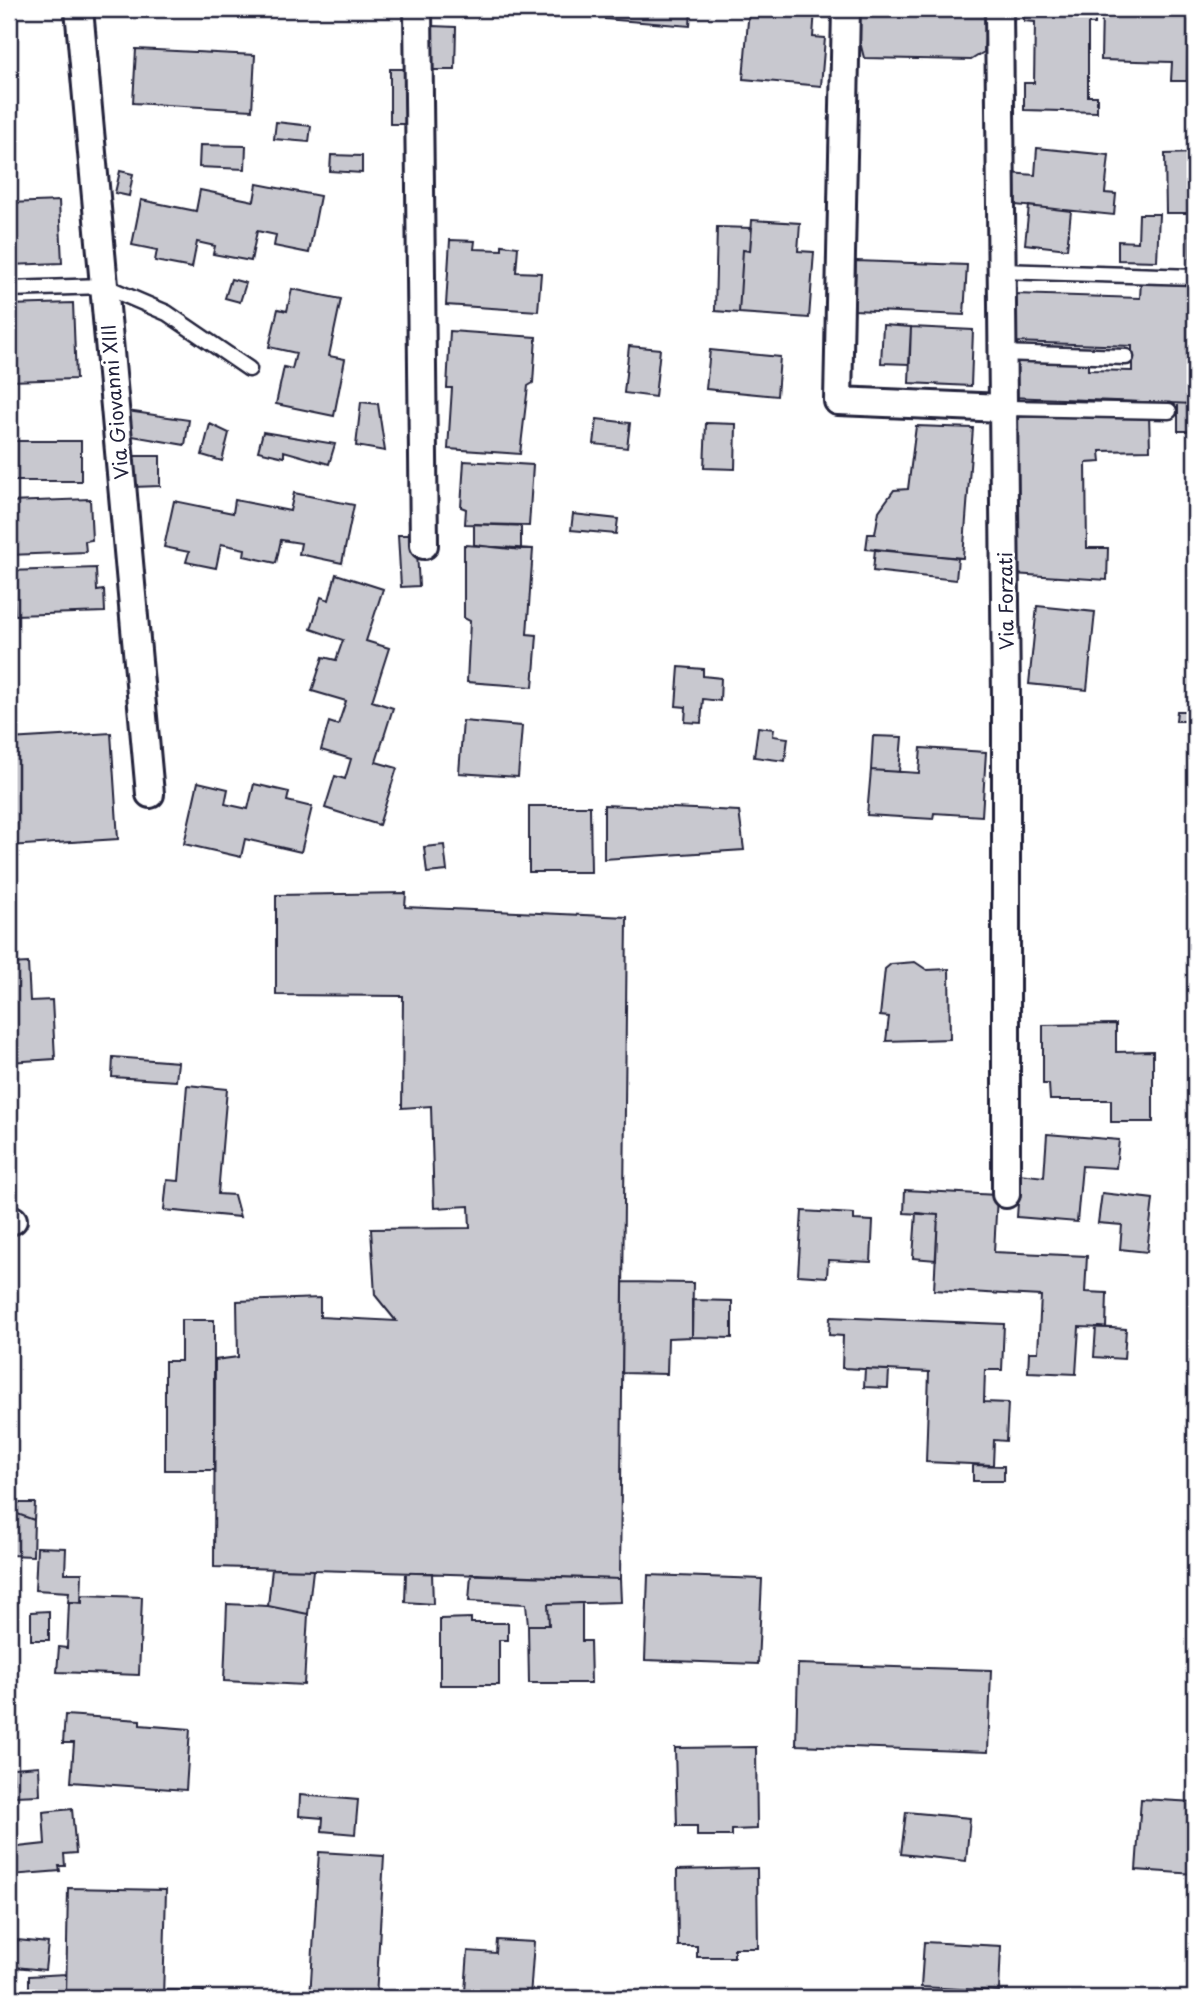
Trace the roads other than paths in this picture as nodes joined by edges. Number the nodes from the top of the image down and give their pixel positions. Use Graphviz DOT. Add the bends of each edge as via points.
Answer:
graph roads {
  1 [pos="79,9"];
  2 [pos="418,9"];
  3 [pos="846,9"];
  4 [pos="999,9"];
  5 [pos="1002,271"];
  6 [pos="1195,277"];
  7 [pos="104,286"];
  8 [pos="9,289"];
  9 [pos="1001,353"];
  10 [pos="1126,357"];
  11 [pos="249,369"];
  12 [pos="1003,408"];
  13 [pos="1169,411"];
  14 [pos="424,545"];
  15 [pos="150,794"];
  16 [pos="1006,1194"];
  1 -- 7 [label="street, Via Giovanni XIII"];
  2 -- 14 [label="street"];
  3 -- 12 [label="street" via="838,401"];
  4 -- 5 [label="street, Via Forzati"];
  5 -- 6 [label="lane"];
  5 -- 9 [label="street, Via Forzati"];
  7 -- 8 [label="lane"];
  7 -- 11 [label="lane" via="167,313"];
  7 -- 15 [label="street, Via Giovanni XIII"];
  9 -- 10 [label="lane"];
  9 -- 12 [label="street, Via Forzati"];
  12 -- 13 [label="lane"];
  12 -- 16 [label="street, Via Forzati"];
}
